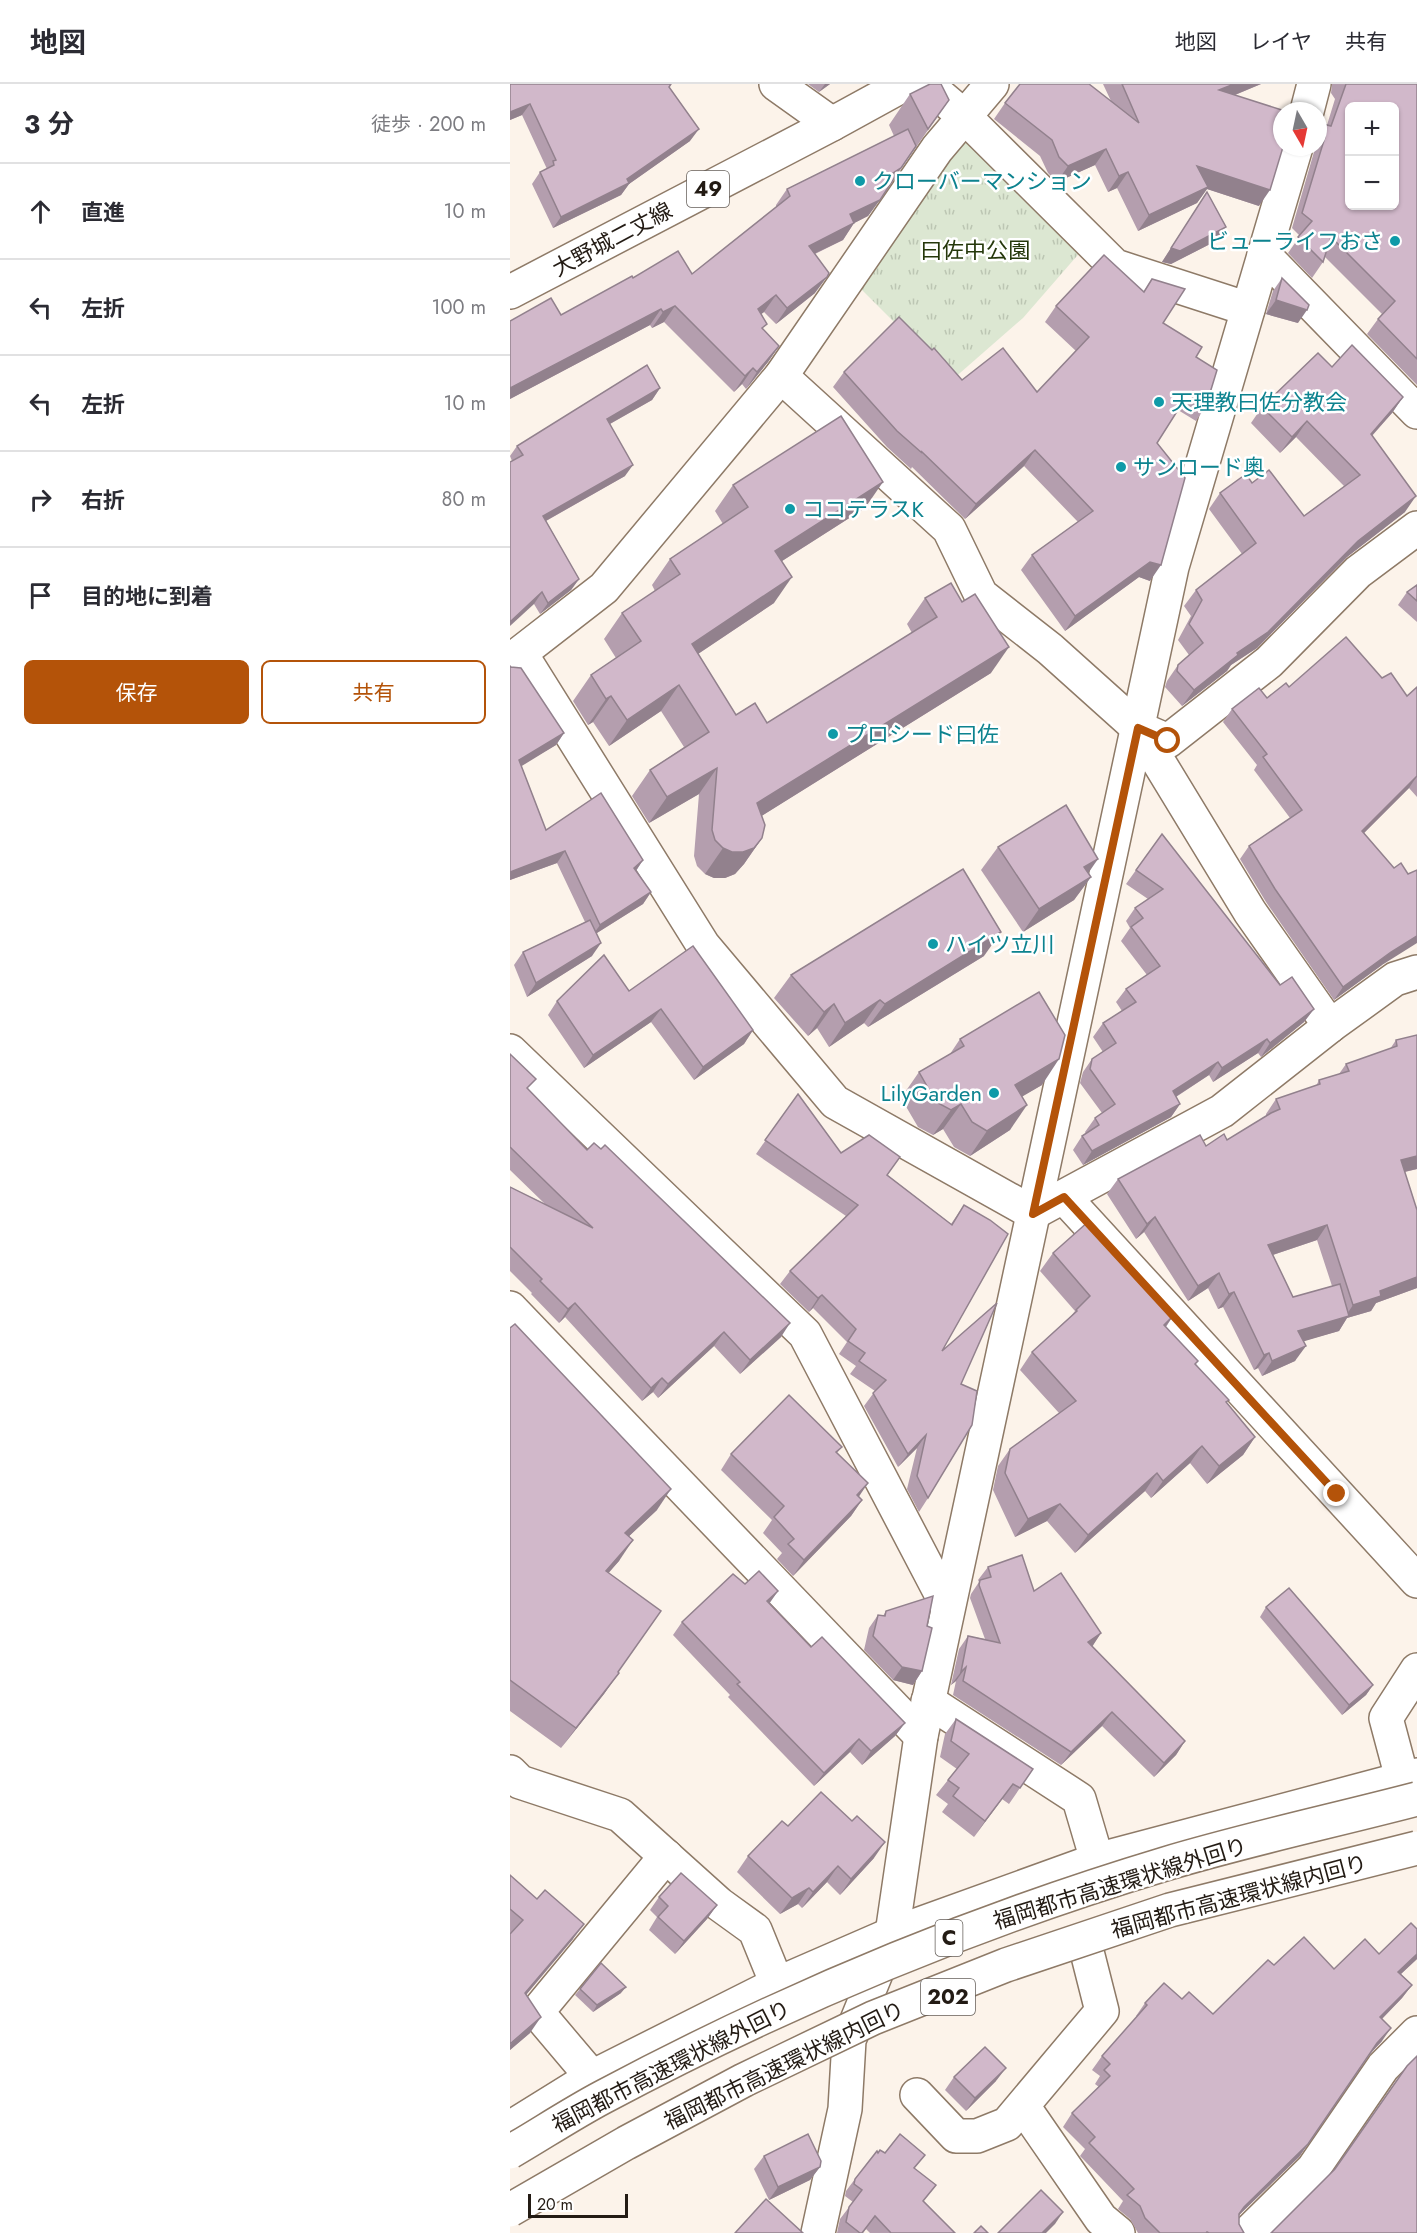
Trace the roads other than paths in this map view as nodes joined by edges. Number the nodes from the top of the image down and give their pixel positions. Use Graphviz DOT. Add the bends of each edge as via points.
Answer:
graph roads {
  1 [pos="776,84"];
  2 [pos="905,84"];
  3 [pos="926,84"];
  4 [pos="992,84"];
  5 [pos="1314,84"];
  6 [pos="1309,102"];
  7 [pos="965,117"];
  8 [pos="832,124"];
  9 [pos="1293,156"];
  10 [pos="1264,255"];
  11 [pos="510,292"];
  12 [pos="1248,309"];
  13 [pos="781,376"];
  14 [pos="1417,412"];
  15 [pos="1417,528"];
  16 [pos="515,658"];
  17 [pos="1138,728"];
  18 [pos="1417,972"];
  19 [pos="1330,1026"];
  20 [pos="510,1052"];
  21 [pos="1064,1197"];
  22 [pos="1033,1214"];
  23 [pos="510,1308"];
  24 [pos="1417,1581"];
  25 [pos="948,1607"];
  26 [pos="1417,1670"];
  27 [pos="928,1701"];
  28 [pos="921,1736"];
  29 [pos="510,1772"];
  30 [pos="1412,1784"];
  31 [pos="1417,1849"];
  32 [pos="666,1856"];
  33 [pos="1097,1860"];
  34 [pos="892,1934"];
  35 [pos="1084,1940"];
  36 [pos="777,1984"];
  37 [pos="1417,2032"];
  38 [pos="849,2040"];
  39 [pos="592,2078"];
  40 [pos="917,2095"];
  41 [pos="1023,2106"];
  42 [pos="510,2128"];
  43 [pos="510,2152"];
  44 [pos="510,2210"];
  45 [pos="510,2220"];
  46 [pos="818,2233"];
  47 [pos="1118,2233"];
  48 [pos="1248,2233"];
  1 -- 8 [label="main road"];
  2 -- 8 [label="main road, 大野城二丈線 / 49"];
  3 -- 7 [label="main road"];
  4 -- 7 [label="main road"];
  5 -- 6 [label="main road"];
  7 -- 12 [label="main road" via="1115,266"];
  7 -- 13 [label="main road" via="937,149"];
  8 -- 11 [label="main road, 大野城二丈線 / 49"];
  9 -- 10 [label="main road"];
  10 -- 12 [label="main road"];
  10 -- 14 [label="main road"];
  12 -- 17 [label="main road" via="1172,567"];
  13 -- 16 [label="main road" via="604,588"];
  13 -- 17 [label="main road" via="949,529 981,595 1050,649"];
  15 -- 17 [label="main road" via="1358,572 1269,662 1168,741"];
  16 -- 22 [label="main road" via="702,945 835,1102"];
  17 -- 19 [label="main road" via="1250,912"];
  17 -- 22 [label="main road"];
  18 -- 19 [label="main road" via="1395,979"];
  19 -- 21 [label="main road" via="1222,1112"];
  20 -- 25 [label="main road" via="805,1334"];
  21 -- 22 [label="main road"];
  21 -- 24 [label="main road"];
  22 -- 25 [label="main road"];
  23 -- 28 [label="main road"];
  25 -- 27 [label="main road"];
  26 -- 30 [label="main road" via="1386,1718"];
  27 -- 28 [label="main road"];
  27 -- 33 [label="main road" via="1078,1799"];
  28 -- 34 [label="main road"];
  29 -- 32 [label="main road" via="520,1782 620,1815"];
  30 -- 33 [label="main road"];
  30 -- 43 [label="main road, 福岡都市高速環状線外回り / C, bridge" via="992,1921 872,1968 711,2041 601,2098"];
  31 -- 35 [label="main road, 202"];
  31 -- 44 [label="main road, 福岡都市高速環状線内回り / C, bridge" via="1170,1910 1006,1965 873,2018 744,2080"];
  32 -- 36 [label="main road" via="754,1930"];
  32 -- 39 [label="main road" via="537,2013"];
  33 -- 34 [label="main road"];
  34 -- 36 [label="main road"];
  34 -- 38 [label="main road"];
  35 -- 38 [label="main road, 202"];
  35 -- 41 [label="main road" via="1102,2011"];
  36 -- 39 [label="main road"];
  37 -- 48 [label="main road" via="1383,2067 1313,2169"];
  38 -- 45 [label="main road, 202" via="685,2118"];
  38 -- 46 [label="main road" via="845,2109"];
  39 -- 42 [label="main road"];
  40 -- 41 [label="main road" via="956,2136 977,2136 1006,2124"];
  41 -- 47 [label="main road" via="1101,2219"];
}
